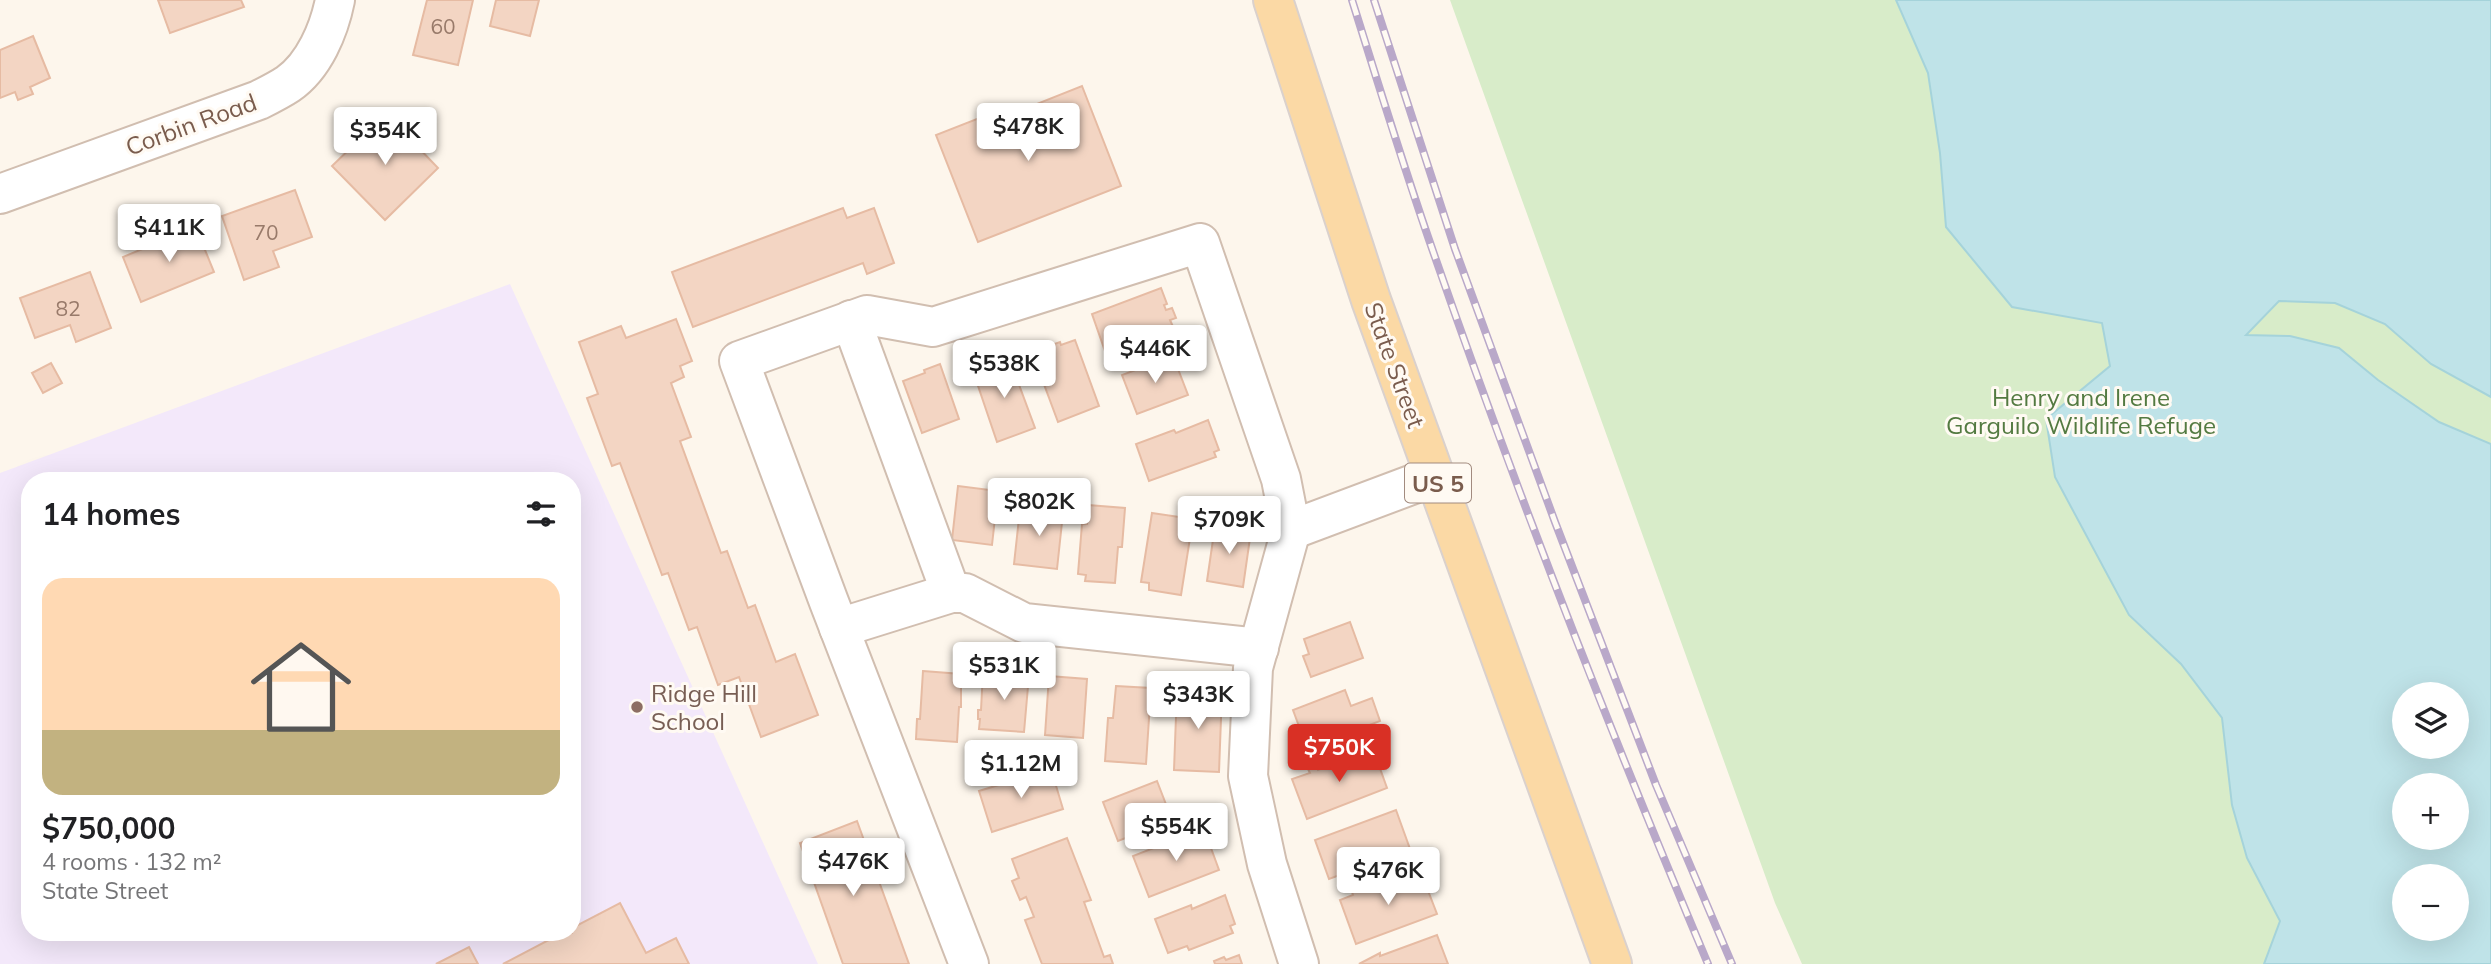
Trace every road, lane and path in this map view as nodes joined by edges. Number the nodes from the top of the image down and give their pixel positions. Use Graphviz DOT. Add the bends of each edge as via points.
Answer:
graph roads {
  1 [pos="335,0"];
  2 [pos="1273,0"];
  3 [pos="0,194"];
  4 [pos="850,320"];
  5 [pos="1435,476"];
  6 [pos="1291,530"];
  7 [pos="951,593"];
  8 [pos="839,628"];
  9 [pos="1259,648"];
  10 [pos="969,964"];
  11 [pos="1299,964"];
  12 [pos="1612,964"];
  1 -- 3 [label="street, Corbin Road" via="331,22 314,55 280,88 259,100"];
  2 -- 5 [label="main road, State Street / US 5"];
  4 -- 6 [label="street" via="867,314 933,327 1200,243 1282,479"];
  4 -- 7 [label="street"];
  4 -- 8 [label="street" via="739,361"];
  5 -- 6 [label="street"];
  5 -- 12 [label="main road, State Street / US 5"];
  6 -- 9 [label="street"];
  7 -- 8 [label="street"];
  7 -- 9 [label="street" via="965,593 1024,623"];
  8 -- 10 [label="street"];
  9 -- 11 [label="street" via="1253,668 1248,776 1267,864"];
}
